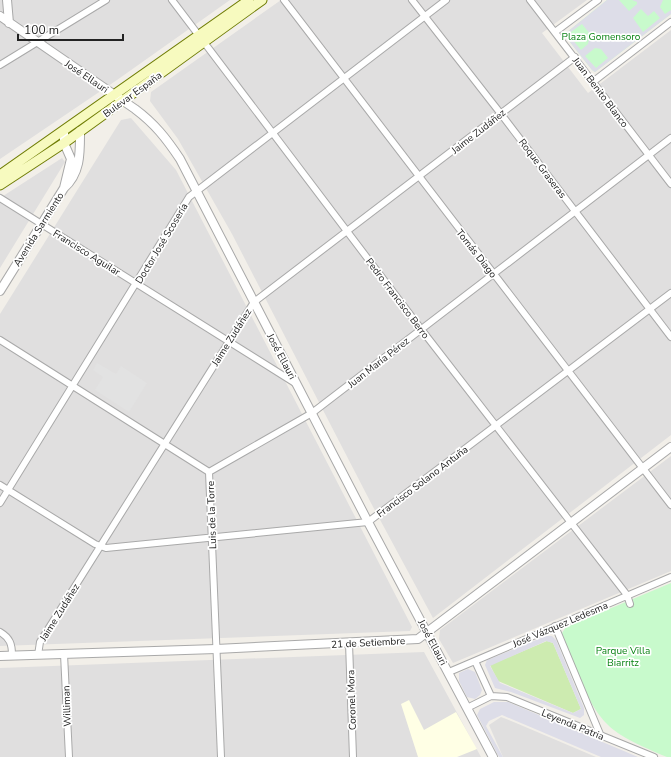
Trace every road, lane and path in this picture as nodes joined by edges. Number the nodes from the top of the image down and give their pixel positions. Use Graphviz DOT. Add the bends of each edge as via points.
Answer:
graph roads {
  1 [pos="7,0"];
  2 [pos="106,0"];
  3 [pos="172,0"];
  4 [pos="249,0"];
  5 [pos="262,0"];
  6 [pos="284,0"];
  7 [pos="412,0"];
  8 [pos="446,0"];
  9 [pos="530,0"];
  10 [pos="598,0"];
  11 [pos="0,16"];
  12 [pos="424,16"];
  13 [pos="9,23"];
  14 [pos="670,25"];
  15 [pos="556,32"];
  16 [pos="200,39"];
  17 [pos="38,42"];
  18 [pos="575,57"];
  19 [pos="0,65"];
  20 [pos="344,79"];
  21 [pos="594,82"];
  22 [pos="114,95"];
  23 [pos="123,101"];
  24 [pos="501,114"];
  25 [pos="80,131"];
  26 [pos="64,132"];
  27 [pos="272,134"];
  28 [pos="671,138"];
  29 [pos="64,143"];
  30 [pos="649,155"];
  31 [pos="0,175"];
  32 [pos="419,177"];
  33 [pos="671,184"];
  34 [pos="0,185"];
  35 [pos="64,188"];
  36 [pos="196,192"];
  37 [pos="0,198"];
  38 [pos="576,212"];
  39 [pos="41,224"];
  40 [pos="348,232"];
  41 [pos="494,274"];
  42 [pos="137,283"];
  43 [pos="0,291"];
  44 [pos="671,293"];
  45 [pos="254,302"];
  46 [pos="650,309"];
  47 [pos="421,329"];
  48 [pos="671,337"];
  49 [pos="0,340"];
  50 [pos="229,340"];
  51 [pos="568,370"];
  52 [pos="297,384"];
  53 [pos="73,387"];
  54 [pos="312,413"];
  55 [pos="496,425"];
  56 [pos="165,444"];
  57 [pos="671,447"];
  58 [pos="643,468"];
  59 [pos="209,472"];
  60 [pos="0,486"];
  61 [pos="8,490"];
  62 [pos="0,503"];
  63 [pos="671,505"];
  64 [pos="368,522"];
  65 [pos="572,523"];
  66 [pos="211,538"];
  67 [pos="100,546"];
  68 [pos="671,577"];
  69 [pos="627,595"];
  70 [pos="630,604"];
  71 [pos="555,626"];
  72 [pos="0,632"];
  73 [pos="428,632"];
  74 [pos="349,643"];
  75 [pos="216,649"];
  76 [pos="64,654"];
  77 [pos="12,655"];
  78 [pos="38,655"];
  79 [pos="0,656"];
  80 [pos="475,660"];
  81 [pos="448,672"];
  82 [pos="491,696"];
  83 [pos="467,708"];
  84 [pos="600,734"];
  85 [pos="69,757"];
  86 [pos="221,757"];
  87 [pos="353,757"];
  88 [pos="493,757"];
  89 [pos="654,757"];
  1 -- 13 [label="street"];
  2 -- 17 [label="street"];
  3 -- 16 [label="street, Pedro Francisco Berro"];
  4 -- 16 [label="main road, Bulevar España"];
  5 -- 16 [label="main road, Bulevar España"];
  6 -- 20 [label="street, Tomás Diago"];
  7 -- 12 [label="street, Roque Graseras"];
  8 -- 12 [label="street, Doctor José Scosería"];
  9 -- 15 [label="street, Juan Benito Blanco"];
  10 -- 15 [label="street"];
  11 -- 13 [label="street, José Ellauri"];
  12 -- 20 [label="street, Doctor José Scosería"];
  12 -- 24 [label="street, Roque Graseras"];
  13 -- 17 [label="street, José Ellauri"];
  14 -- 21 [label="street"];
  15 -- 18 [label="street, Juan Benito Blanco"];
  16 -- 22 [label="main road, Bulevar España"];
  16 -- 23 [label="main road, Bulevar España"];
  16 -- 27 [label="street, Pedro Francisco Berro"];
  17 -- 19 [label="street"];
  17 -- 22 [label="street, José Ellauri"];
  18 -- 21 [label="street, Juan Benito Blanco"];
  18 -- 24 [label="street, Jaime Zudáñez"];
  20 -- 27 [label="street, Doctor José Scosería"];
  20 -- 32 [label="street, Tomás Diago"];
  21 -- 30 [label="street, Juan Benito Blanco"];
  22 -- 23 [label="street, José Ellauri"];
  22 -- 26 [label="main road, Bulevar España"];
  23 -- 25 [label="main road, Bulevar España"];
  23 -- 36 [label="street, José Ellauri" via="154,124 167,139"];
  24 -- 32 [label="street, Jaime Zudáñez"];
  24 -- 38 [label="street, Roque Graseras"];
  25 -- 29 [label="main road, Bulevar España"];
  25 -- 35 [label="street, Avenida Sarmiento" via="78,166 74,178"];
  26 -- 29 [label="street, Avenida Sarmiento"];
  26 -- 31 [label="main road, Bulevar España"];
  27 -- 36 [label="street, Doctor José Scosería"];
  27 -- 40 [label="street, Pedro Francisco Berro"];
  28 -- 30 [label="street, Juan María Pérez"];
  29 -- 34 [label="main road, Bulevar España"];
  29 -- 35 [label="street, Avenida Sarmiento" via="71,159"];
  30 -- 33 [label="street, Juan Benito Blanco"];
  30 -- 38 [label="street, Juan María Pérez"];
  32 -- 40 [label="street, Jaime Zudáñez"];
  32 -- 41 [label="street, Tomás Diago"];
  35 -- 39 [label="street, Avenida Sarmiento"];
  36 -- 42 [label="street, Doctor José Scosería" via="189,196"];
  36 -- 45 [label="street, José Ellauri"];
  37 -- 39 [label="street, Francisco Aguilar"];
  38 -- 41 [label="street, Juan María Pérez"];
  38 -- 46 [label="street, Roque Graseras"];
  39 -- 42 [label="street, Francisco Aguilar"];
  39 -- 43 [label="street, Avenida Sarmiento"];
  40 -- 45 [label="street, Jaime Zudáñez"];
  40 -- 47 [label="street, Pedro Francisco Berro"];
  41 -- 47 [label="street, Juan María Pérez"];
  41 -- 51 [label="street, Tomás Diago"];
  42 -- 50 [label="street, Francisco Aguilar"];
  42 -- 53 [label="street, Doctor José Scosería"];
  44 -- 46 [label="street, Francisco Solano Antuña"];
  45 -- 50 [label="street, Jaime Zudáñez"];
  45 -- 52 [label="street, José Ellauri"];
  46 -- 48 [label="street, Roque Graseras"];
  46 -- 51 [label="street, Francisco Solano Antuña"];
  47 -- 54 [label="street, Juan María Pérez"];
  47 -- 55 [label="street, Pedro Francisco Berro"];
  49 -- 53 [label="street, Luis de la Torre"];
  50 -- 52 [label="street, Francisco Aguilar"];
  50 -- 56 [label="street, Jaime Zudáñez"];
  51 -- 55 [label="street, Francisco Solano Antuña"];
  51 -- 58 [label="street, Tomás Diago"];
  52 -- 54 [label="street, José Ellauri"];
  53 -- 56 [label="street, Luis de la Torre"];
  53 -- 61 [label="street, Doctor José Scosería"];
  54 -- 59 [label="street, Juan María Pérez"];
  54 -- 64 [label="street, José Ellauri"];
  55 -- 64 [label="street, Francisco Solano Antuña"];
  55 -- 65 [label="street, Pedro Francisco Berro"];
  56 -- 59 [label="street, Luis de la Torre"];
  56 -- 67 [label="street, Jaime Zudáñez"];
  57 -- 58 [label="street, 21 de Setiembre"];
  58 -- 63 [label="street, Tomás Diago"];
  58 -- 65 [label="street, 21 de Setiembre"];
  59 -- 66 [label="street, Luis de la Torre"];
  60 -- 61 [label="street"];
  61 -- 62 [label="street, Doctor José Scosería"];
  61 -- 67 [label="street"];
  64 -- 66 [label="street, Francisco Solano Antuña"];
  64 -- 73 [label="street, José Ellauri"];
  65 -- 69 [label="street, Pedro Francisco Berro"];
  65 -- 73 [label="street, 21 de Setiembre"];
  66 -- 67 [label="street, Francisco Solano Antuña" via="106,548"];
  66 -- 75 [label="street, Luis de la Torre"];
  67 -- 78 [label="street, Jaime Zudáñez" via="40,642"];
  68 -- 69 [label="street, José Vázquez Ledesma"];
  69 -- 70 [label="street, Pedro Francisco Berro"];
  69 -- 71 [label="street, José Vázquez Ledesma"];
  71 -- 80 [label="street, José Vázquez Ledesma"];
  71 -- 84 [label="street"];
  72 -- 77 [label="street" via="8,636"];
  73 -- 74 [label="street, 21 de Setiembre" via="418,639"];
  73 -- 81 [label="street, José Ellauri"];
  74 -- 75 [label="street, 21 de Setiembre"];
  74 -- 87 [label="street, Coronel Mora"];
  75 -- 76 [label="street, 21 de Setiembre"];
  75 -- 86 [label="street, Luis de la Torre"];
  76 -- 78 [label="street, 21 de Setiembre"];
  76 -- 85 [label="street, Williman"];
  77 -- 78 [label="street, 21 de Setiembre"];
  77 -- 79 [label="street, 21 de Setiembre"];
  80 -- 81 [label="street, José Vázquez Ledesma"];
  80 -- 82 [label="street"];
  81 -- 83 [label="street, José Ellauri"];
  82 -- 83 [label="street"];
  82 -- 84 [label="street, Leyenda Patria" via="507,697"];
  83 -- 88 [label="street, José Ellauri"];
  84 -- 89 [label="street, Leyenda Patria"];
}
